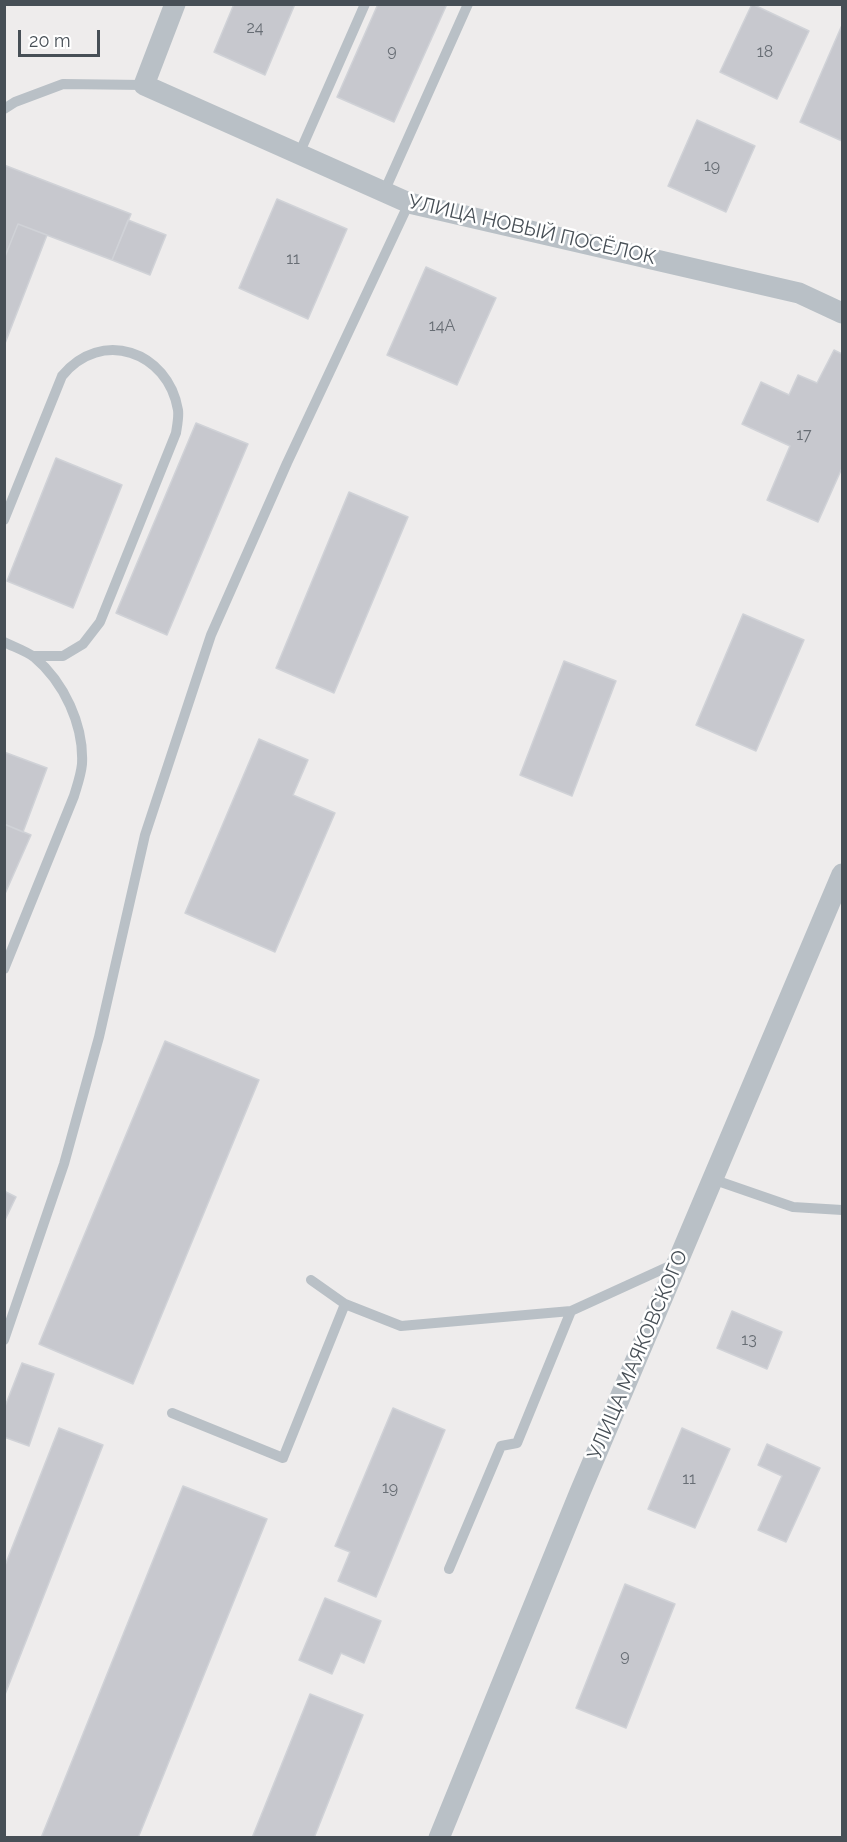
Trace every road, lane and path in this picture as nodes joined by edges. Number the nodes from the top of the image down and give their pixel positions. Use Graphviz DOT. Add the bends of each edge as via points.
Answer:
graph roads {
  1 [pos="175,4"];
  2 [pos="365,4"];
  3 [pos="468,4"];
  4 [pos="144,85"];
  5 [pos="4,109"];
  6 [pos="299,154"];
  7 [pos="384,192"];
  8 [pos="409,203"];
  9 [pos="843,313"];
  10 [pos="4,520"];
  11 [pos="4,642"];
  12 [pos="33,656"];
  13 [pos="843,874"];
  14 [pos="4,969"];
  15 [pos="712,1179"];
  16 [pos="843,1210"];
  17 [pos="677,1263"];
  18 [pos="311,1280"];
  19 [pos="345,1304"];
  20 [pos="572,1311"];
  21 [pos="4,1340"];
  22 [pos="172,1413"];
  23 [pos="449,1569"];
  24 [pos="439,1838"];
  1 -- 4 [label="street"];
  2 -- 6 [label="lane"];
  3 -- 7 [label="lane"];
  4 -- 5 [label="lane" via="63,84"];
  4 -- 6 [label="street, УЛИЦА НОВЫЙ ПОСЁЛОК"];
  6 -- 7 [label="street, УЛИЦА НОВЫЙ ПОСЁЛОК"];
  7 -- 8 [label="street, УЛИЦА НОВЫЙ ПОСЁЛОК"];
  8 -- 9 [label="street, УЛИЦА НОВЫЙ ПОСЁЛОК" via="799,292"];
  8 -- 21 [label="lane" via="211,635 145,835 99,1037 64,1164"];
  10 -- 12 [label="lane" via="62,376 70,366 93,353 117,349 137,354 157,366 179,411 176,433 100,622 83,644 63,656"];
  11 -- 12 [label="lane"];
  12 -- 14 [label="lane" via="71,704 81,737 82,766 74,796"];
  13 -- 15 [label="street, УЛИЦА МАЯКОВСКОГО"];
  15 -- 16 [label="lane" via="793,1206"];
  15 -- 17 [label="street, УЛИЦА МАЯКОВСКОГО"];
  17 -- 20 [label="lane"];
  17 -- 24 [label="street, УЛИЦА МАЯКОВСКОГО"];
  18 -- 19 [label="lane"];
  19 -- 20 [label="lane" via="401,1326"];
  19 -- 22 [label="lane" via="283,1458"];
  20 -- 23 [label="lane" via="517,1443 501,1446"];
}
